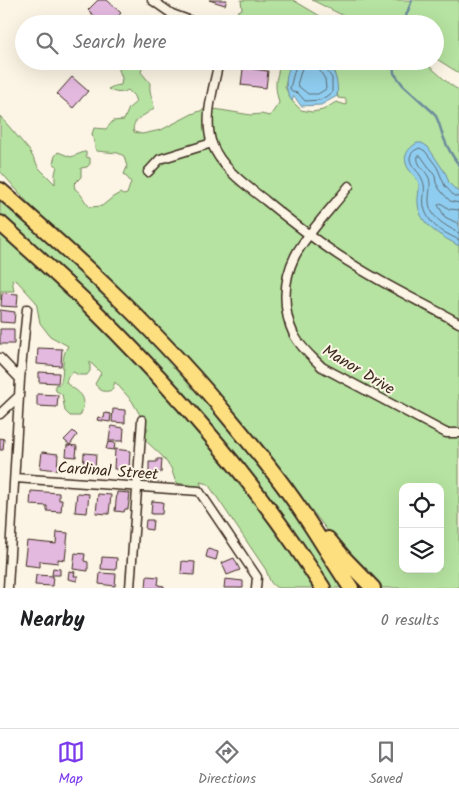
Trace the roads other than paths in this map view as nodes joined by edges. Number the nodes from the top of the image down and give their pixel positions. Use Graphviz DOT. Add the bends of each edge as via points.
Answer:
graph roads {
  1 [pos="152,0"];
  2 [pos="175,15"];
  3 [pos="217,70"];
  4 [pos="212,143"];
  5 [pos="148,172"];
  6 [pos="0,179"];
  7 [pos="350,186"];
  8 [pos="0,190"];
  9 [pos="0,223"];
  10 [pos="310,236"];
  11 [pos="56,239"];
  12 [pos="27,309"];
  13 [pos="459,323"];
  14 [pos="0,358"];
  15 [pos="20,379"];
  16 [pos="19,396"];
  17 [pos="0,414"];
  18 [pos="142,420"];
  19 [pos="459,433"];
  20 [pos="15,478"];
  21 [pos="136,485"];
  22 [pos="302,511"];
  23 [pos="8,588"];
  24 [pos="130,588"];
  25 [pos="256,588"];
  26 [pos="324,588"];
  27 [pos="351,588"];
  28 [pos="373,588"];
  1 -- 2 [label="street"];
  3 -- 4 [label="street" via="210,112"];
  4 -- 5 [label="street" via="160,159"];
  4 -- 10 [label="street" via="233,174"];
  6 -- 11 [label="highway"];
  7 -- 10 [label="street, Manor Drive"];
  8 -- 11 [label="highway"];
  9 -- 26 [label="highway" via="91,307 197,420 257,494"];
  10 -- 13 [label="street" via="351,263"];
  10 -- 19 [label="street, Manor Drive" via="296,255 285,293 294,335 307,354 322,367 446,433"];
  11 -- 22 [label="highway" via="127,306 190,373 230,418"];
  12 -- 15 [label="street"];
  14 -- 15 [label="street"];
  15 -- 16 [label="street"];
  16 -- 17 [label="street"];
  16 -- 20 [label="street"];
  18 -- 21 [label="street"];
  20 -- 21 [label="street, Cardinal Street"];
  20 -- 23 [label="street"];
  21 -- 24 [label="street"];
  21 -- 25 [label="street, Cardinal Street" via="199,491 257,577"];
  22 -- 27 [label="highway"];
  22 -- 28 [label="highway"];
}
